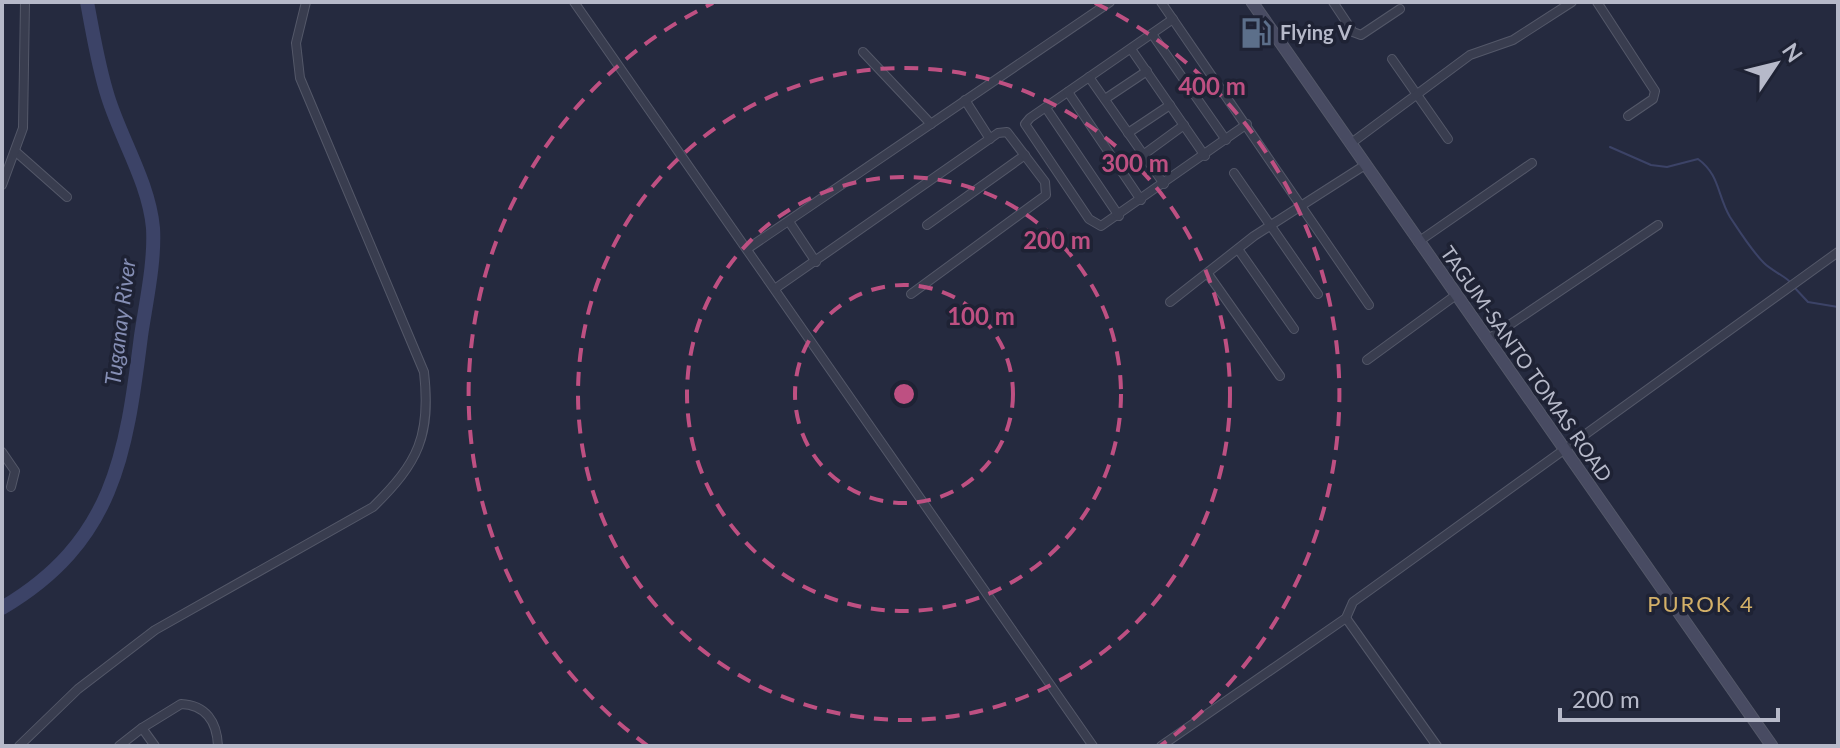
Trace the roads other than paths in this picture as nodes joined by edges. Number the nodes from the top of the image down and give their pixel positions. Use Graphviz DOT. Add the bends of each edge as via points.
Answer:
graph roads {
  1 [pos="25,2"];
  2 [pos="306,2"];
  3 [pos="574,2"];
  4 [pos="1110,2"];
  5 [pos="1161,2"];
  6 [pos="1333,2"];
  7 [pos="1572,2"];
  8 [pos="1597,2"];
  9 [pos="1254,3"];
  10 [pos="1400,9"];
  11 [pos="1173,19"];
  12 [pos="1152,34"];
  13 [pos="1131,49"];
  14 [pos="863,52"];
  15 [pos="1392,59"];
  16 [pos="1147,71"];
  17 [pos="1089,77"];
  18 [pos="1068,92"];
  19 [pos="1418,96"];
  20 [pos="1105,99"];
  21 [pos="965,100"];
  22 [pos="1170,105"];
  23 [pos="1046,108"];
  24 [pos="1628,116"];
  25 [pos="931,124"];
  26 [pos="1247,124"];
  27 [pos="1184,125"];
  28 [pos="1128,133"];
  29 [pos="990,139"];
  30 [pos="1448,139"];
  31 [pos="1226,140"];
  32 [pos="1350,144"];
  33 [pos="15,151"];
  34 [pos="1025,155"];
  35 [pos="1143,155"];
  36 [pos="1205,156"];
  37 [pos="1532,163"];
  38 [pos="1365,165"];
  39 [pos="1234,173"];
  40 [pos="1164,184"];
  41 [pos="2,185"];
  42 [pos="67,197"];
  43 [pos="1141,200"];
  44 [pos="1301,207"];
  45 [pos="1119,216"];
  46 [pos="790,223"];
  47 [pos="927,225"];
  48 [pos="1658,225"];
  49 [pos="1270,226"];
  50 [pos="1418,242"];
  51 [pos="747,249"];
  52 [pos="1238,249"];
  53 [pos="1838,252"];
  54 [pos="816,262"];
  55 [pos="1208,274"];
  56 [pos="776,288"];
  57 [pos="911,294"];
  58 [pos="1318,294"];
  59 [pos="1456,295"];
  60 [pos="1170,302"];
  61 [pos="1369,305"];
  62 [pos="1294,329"];
  63 [pos="1487,340"];
  64 [pos="1367,360"];
  65 [pos="1280,376"];
  66 [pos="1564,450"];
  67 [pos="2,452"];
  68 [pos="11,487"];
  69 [pos="1346,618"];
  70 [pos="142,728"];
  71 [pos="19,746"];
  72 [pos="119,746"];
  73 [pos="155,746"];
  74 [pos="218,746"];
  75 [pos="1093,746"];
  76 [pos="1161,746"];
  77 [pos="1437,746"];
  78 [pos="1772,746"];
  1 -- 33 [label="street" via="24,117"];
  2 -- 71 [label="street" via="296,43 300,78 424,372 428,407 423,436 395,485 373,507 122,652"];
  3 -- 51 [label="street"];
  4 -- 21 [label="street"];
  5 -- 11 [label="street"];
  6 -- 10 [label="street" via="1353,32 1361,35"];
  7 -- 19 [label="street" via="1513,40 1470,55"];
  8 -- 24 [label="street" via="1655,91 1653,99"];
  9 -- 32 [label="main road, TAGUM-SANTO TOMAS ROAD"];
  11 -- 12 [label="street"];
  11 -- 26 [label="street"];
  12 -- 13 [label="street"];
  12 -- 31 [label="street"];
  13 -- 16 [label="street"];
  13 -- 17 [label="street"];
  14 -- 25 [label="street"];
  15 -- 19 [label="street"];
  16 -- 20 [label="street"];
  16 -- 22 [label="street"];
  17 -- 18 [label="street"];
  17 -- 20 [label="street"];
  18 -- 23 [label="street"];
  18 -- 43 [label="street"];
  19 -- 30 [label="street"];
  19 -- 32 [label="street"];
  20 -- 28 [label="street"];
  21 -- 25 [label="street"];
  21 -- 29 [label="street"];
  22 -- 27 [label="street"];
  22 -- 28 [label="street"];
  23 -- 45 [label="street"];
  23 -- 45 [label="street" via="1025,124 1033,141 1093,223 1101,226"];
  25 -- 46 [label="street"];
  26 -- 31 [label="street"];
  26 -- 44 [label="street"];
  27 -- 35 [label="street"];
  27 -- 36 [label="street"];
  28 -- 35 [label="street"];
  29 -- 34 [label="street" via="1007,132"];
  29 -- 54 [label="street"];
  31 -- 36 [label="street"];
  32 -- 38 [label="main road, TAGUM-SANTO TOMAS ROAD"];
  33 -- 41 [label="street"];
  33 -- 42 [label="street"];
  34 -- 47 [label="street"];
  34 -- 57 [label="street" via="1047,187 1046,195"];
  35 -- 40 [label="street"];
  36 -- 40 [label="street"];
  37 -- 50 [label="street"];
  38 -- 44 [label="street"];
  38 -- 50 [label="main road, TAGUM-SANTO TOMAS ROAD"];
  39 -- 49 [label="street"];
  40 -- 43 [label="street"];
  43 -- 45 [label="street"];
  44 -- 49 [label="street"];
  44 -- 61 [label="street"];
  46 -- 51 [label="street"];
  46 -- 54 [label="street"];
  48 -- 63 [label="street"];
  49 -- 52 [label="street"];
  49 -- 58 [label="street"];
  50 -- 59 [label="main road, TAGUM-SANTO TOMAS ROAD"];
  51 -- 56 [label="street"];
  52 -- 55 [label="street"];
  52 -- 62 [label="street"];
  53 -- 66 [label="street"];
  54 -- 56 [label="street"];
  55 -- 60 [label="street"];
  55 -- 65 [label="street"];
  56 -- 75 [label="street"];
  59 -- 63 [label="main road, TAGUM-SANTO TOMAS ROAD"];
  59 -- 64 [label="street"];
  63 -- 66 [label="main road, TAGUM-SANTO TOMAS ROAD"];
  66 -- 69 [label="street" via="1353,602"];
  66 -- 78 [label="main road, TAGUM-SANTO TOMAS ROAD"];
  67 -- 68 [label="street" via="15,471"];
  69 -- 76 [label="street"];
  69 -- 77 [label="street"];
  70 -- 72 [label="street"];
  70 -- 73 [label="street"];
  70 -- 74 [label="street" via="174,706 192,704 214,723"];
}
